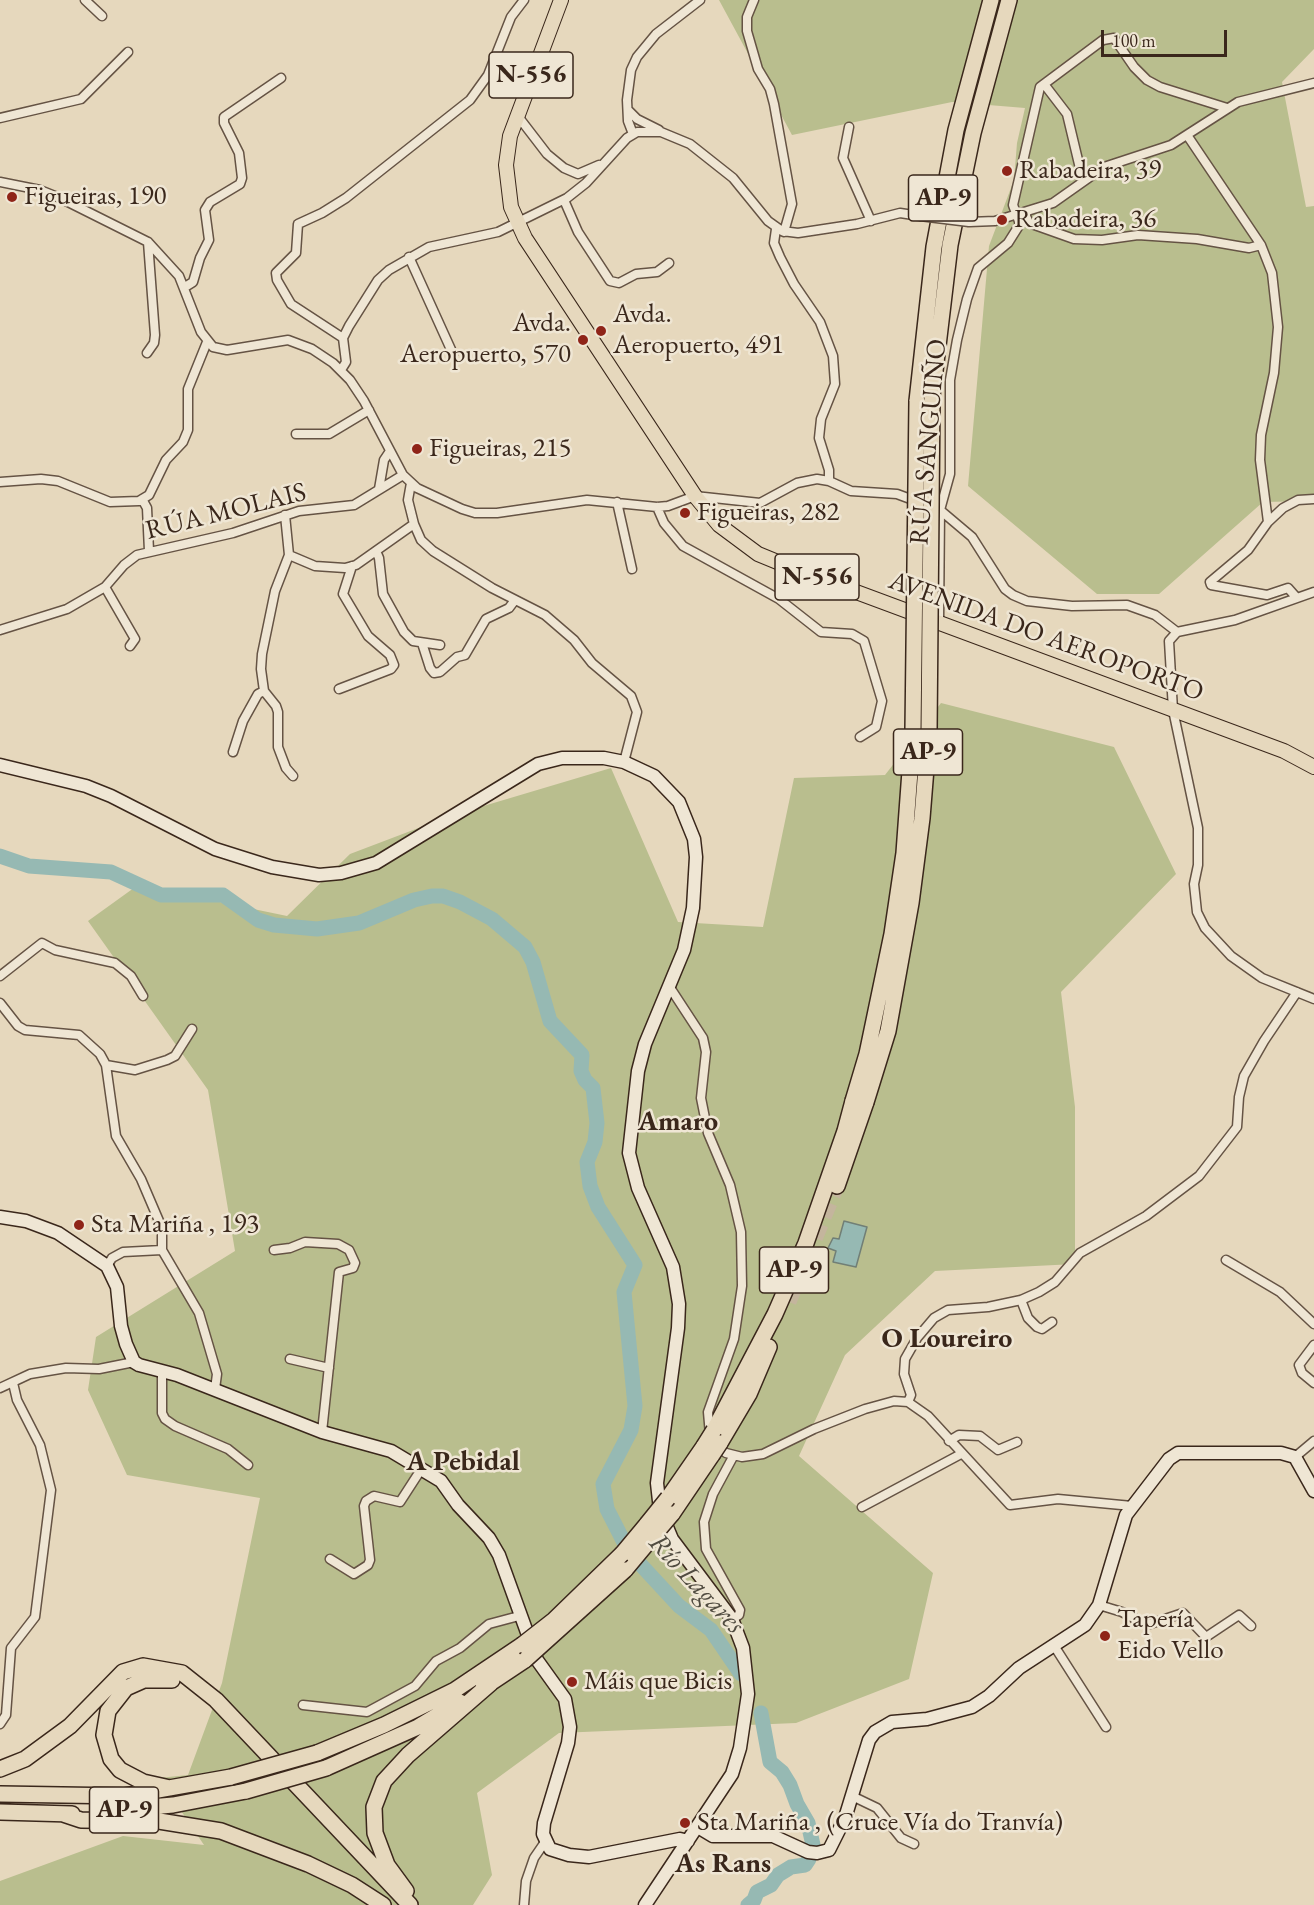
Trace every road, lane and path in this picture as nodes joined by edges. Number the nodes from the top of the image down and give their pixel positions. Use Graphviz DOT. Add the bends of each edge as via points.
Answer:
graph roads {
  1 [pos="86,0"];
  2 [pos="524,0"];
  3 [pos="561,0"];
  4 [pos="700,0"];
  5 [pos="754,0"];
  6 [pos="992,0"];
  7 [pos="1009,0"];
  8 [pos="102,16"];
  9 [pos="128,52"];
  10 [pos="281,78"];
  11 [pos="1314,83"];
  12 [pos="1044,84"];
  13 [pos="1227,108"];
  14 [pos="628,110"];
  15 [pos="516,114"];
  16 [pos="0,118"];
  17 [pos="849,127"];
  18 [pos="661,132"];
  19 [pos="633,134"];
  20 [pos="1187,135"];
  21 [pos="602,165"];
  22 [pos="1083,181"];
  23 [pos="0,182"];
  24 [pos="564,200"];
  25 [pos="1020,213"];
  26 [pos="871,221"];
  27 [pos="517,224"];
  28 [pos="780,230"];
  29 [pos="148,242"];
  30 [pos="1261,245"];
  31 [pos="409,257"];
  32 [pos="669,263"];
  33 [pos="185,287"];
  34 [pos="343,338"];
  35 [pos="207,342"];
  36 [pos="147,353"];
  37 [pos="453,354"];
  38 [pos="341,370"];
  39 [pos="924,399"];
  40 [pos="369,410"];
  41 [pos="296,434"];
  42 [pos="390,451"];
  43 [pos="403,475"];
  44 [pos="829,481"];
  45 [pos="0,482"];
  46 [pos="411,483"];
  47 [pos="379,489"];
  48 [pos="695,496"];
  49 [pos="142,499"];
  50 [pos="1314,499"];
  51 [pos="617,502"];
  52 [pos="657,507"];
  53 [pos="940,510"];
  54 [pos="285,514"];
  55 [pos="1268,522"];
  56 [pos="414,524"];
  57 [pos="149,551"];
  58 [pos="376,551"];
  59 [pos="289,555"];
  60 [pos="351,566"];
  61 [pos="632,569"];
  62 [pos="105,587"];
  63 [pos="1314,592"];
  64 [pos="1296,597"];
  65 [pos="515,600"];
  66 [pos="939,622"];
  67 [pos="0,630"];
  68 [pos="1174,634"];
  69 [pos="422,643"];
  70 [pos="440,645"];
  71 [pos="130,646"];
  72 [pos="339,690"];
  73 [pos="264,691"];
  74 [pos="1173,710"];
  75 [pos="860,737"];
  76 [pos="233,752"];
  77 [pos="624,762"];
  78 [pos="0,765"];
  79 [pos="1314,767"];
  80 [pos="293,776"];
  81 [pos="0,976"];
  82 [pos="669,986"];
  83 [pos="1298,992"];
  84 [pos="143,996"];
  85 [pos="1314,999"];
  86 [pos="0,1003"];
  87 [pos="192,1029"];
  88 [pos="106,1065"];
  89 [pos="860,1101"];
  90 [pos="837,1186"];
  91 [pos="0,1217"];
  92 [pos="162,1250"];
  93 [pos="274,1250"];
  94 [pos="1226,1260"];
  95 [pos="107,1266"];
  96 [pos="1021,1300"];
  97 [pos="789,1302"];
  98 [pos="1052,1322"];
  99 [pos="1314,1324"];
  100 [pos="1314,1345"];
  101 [pos="290,1359"];
  102 [pos="134,1362"];
  103 [pos="329,1368"];
  104 [pos="162,1371"];
  105 [pos="13,1383"];
  106 [pos="1314,1383"];
  107 [pos="0,1388"];
  108 [pos="214,1389"];
  109 [pos="908,1402"];
  110 [pos="322,1432"];
  111 [pos="949,1441"];
  112 [pos="1314,1441"];
  113 [pos="1017,1442"];
  114 [pos="719,1447"];
  115 [pos="961,1454"];
  116 [pos="1295,1457"];
  117 [pos="248,1465"];
  118 [pos="422,1468"];
  119 [pos="1314,1491"];
  120 [pos="1132,1506"];
  121 [pos="862,1507"];
  122 [pos="330,1559"];
  123 [pos="1098,1605"];
  124 [pos="519,1616"];
  125 [pos="732,1619"];
  126 [pos="1251,1626"];
  127 [pos="1053,1644"];
  128 [pos="523,1653"];
  129 [pos="491,1683"];
  130 [pos="303,1705"];
  131 [pos="0,1724"];
  132 [pos="1106,1727"];
  133 [pos="0,1769"];
  134 [pos="170,1788"];
  135 [pos="0,1794"];
  136 [pos="852,1796"];
  137 [pos="0,1812"];
  138 [pos="63,1814"];
  139 [pos="698,1827"];
  140 [pos="688,1841"];
  141 [pos="545,1842"];
  142 [pos="914,1844"];
  143 [pos="383,1905"];
  144 [pos="398,1905"];
  145 [pos="410,1905"];
  146 [pos="417,1905"];
  147 [pos="524,1905"];
  148 [pos="645,1905"];
  1 -- 8 [label="street"];
  2 -- 34 [label="street" via="511,17 488,75 470,100 346,198 298,224 296,253 276,273 277,280 291,304"];
  3 -- 15 [label="main road, AVENIDA DO AEROPORTO / N-556"];
  4 -- 14 [label="street" via="645,45 632,70"];
  5 -- 28 [label="street" via="747,17 747,31 774,104 792,204"];
  6 -- 39 [label="highway, AP-9" via="956,130 933,247"];
  7 -- 39 [label="highway, AP-9" via="973,133"];
  9 -- 16 [label="street" via="81,99"];
  10 -- 33 [label="street" via="224,117 243,178 205,210 209,240 193,282"];
  11 -- 13 [label="street"];
  12 -- 13 [label="street" via="1103,40 1114,38 1147,80"];
  12 -- 22 [label="street" via="1067,114"];
  12 -- 25 [label="street, RÚA SANGUIÑO" via="1040,87 1013,205"];
  13 -- 20 [label="street"];
  14 -- 18 [label="street"];
  14 -- 19 [label="street"];
  15 -- 21 [label="street" via="547,154 564,168 578,174"];
  15 -- 27 [label="main road, AVENIDA DO AEROPORTO / N-556" via="506,165"];
  17 -- 26 [label="street" via="843,158"];
  18 -- 19 [label="street" via="644,130"];
  18 -- 28 [label="street" via="690,144 724,170"];
  19 -- 21 [label="street"];
  20 -- 22 [label="street" via="1156,151 1110,164"];
  20 -- 30 [label="street"];
  21 -- 24 [label="street"];
  22 -- 25 [label="street" via="1053,203"];
  23 -- 29 [label="street" via="60,198"];
  24 -- 27 [label="street"];
  24 -- 32 [label="street" via="578,232 610,281 619,283 636,274 657,272"];
  25 -- 26 [label="street, bridge" via="986,223 900,213"];
  25 -- 30 [label="street" via="1029,223 1074,239 1138,235 1249,248"];
  25 -- 53 [label="street, RÚA SANGUIÑO" via="1015,234 978,268 967,299 950,380 950,474"];
  26 -- 28 [label="street" via="798,233"];
  27 -- 31 [label="street" via="498,232 447,242"];
  27 -- 48 [label="main road, AVENIDA DO AEROPORTO / N-556"];
  28 -- 44 [label="street" via="774,243 794,284 820,321 833,356 835,384 821,419 819,438"];
  29 -- 33 [label="street" via="171,265"];
  29 -- 36 [label="street" via="155,335"];
  30 -- 55 [label="street" via="1272,273 1278,327 1274,373 1260,443"];
  31 -- 34 [label="street" via="378,280"];
  31 -- 37 [label="street"];
  33 -- 35 [label="street"];
  34 -- 38 [label="street" via="346,362"];
  35 -- 38 [label="street" via="226,350 288,340 312,349"];
  35 -- 49 [label="street" via="189,388 188,430 183,442 166,460 157,483"];
  38 -- 40 [label="street"];
  39 -- 89 [label="highway, AP-9, bridge" via="913,730 904,853"];
  40 -- 41 [label="street" via="329,435"];
  40 -- 42 [label="street"];
  42 -- 43 [label="street"];
  42 -- 47 [label="street" via="384,460"];
  43 -- 46 [label="street"];
  43 -- 47 [label="street, RÚA MOLAIS"];
  44 -- 48 [label="street" via="797,483 760,503"];
  44 -- 53 [label="street" via="850,490 897,494"];
  45 -- 49 [label="street" via="58,481 110,502"];
  46 -- 51 [label="street" via="474,513 578,501"];
  46 -- 56 [label="street" via="408,500"];
  47 -- 54 [label="street, RÚA MOLAIS" via="344,508"];
  48 -- 52 [label="street"];
  48 -- 66 [label="main road, AVENIDA DO AEROPORTO / N-556" via="719,525 758,554"];
  49 -- 57 [label="street" via="147,508"];
  50 -- 55 [label="street" via="1298,500"];
  51 -- 52 [label="street"];
  51 -- 61 [label="street"];
  52 -- 75 [label="street" via="664,523 683,546 779,599 821,632 852,634 864,641 882,701 876,728"];
  53 -- 66 [label="street, RÚA SANGUIÑO"];
  53 -- 68 [label="street" via="972,537 1005,589 1013,595 1027,601 1072,606 1127,605 1155,615"];
  54 -- 57 [label="street, RÚA MOLAIS" via="233,533"];
  54 -- 59 [label="street"];
  55 -- 64 [label="street" via="1248,550 1211,585 1267,595 1288,588"];
  56 -- 58 [label="street"];
  56 -- 65 [label="street" via="421,540 433,551"];
  57 -- 62 [label="street, RÚA MOLAIS" via="130,560"];
  58 -- 60 [label="street"];
  58 -- 69 [label="street" via="389,609 404,632"];
  59 -- 60 [label="street" via="315,566"];
  59 -- 73 [label="street" via="275,591 262,654"];
  60 -- 72 [label="street" via="343,594 368,636 390,655 394,664 392,669"];
  62 -- 67 [label="street, RÚA MOLAIS" via="67,609"];
  62 -- 71 [label="street" via="135,639"];
  63 -- 64 [label="street"];
  64 -- 68 [label="street" via="1235,620"];
  65 -- 69 [label="street" via="509,608 486,619 465,655 440,672 430,668"];
  65 -- 77 [label="street" via="558,625 635,703 637,712"];
  66 -- 74 [label="main road, AVENIDA DO AEROPORTO / N-556"];
  68 -- 74 [label="street" via="1169,641"];
  69 -- 70 [label="street"];
  73 -- 76 [label="street" via="258,694 243,721"];
  73 -- 80 [label="street" via="276,706 278,747"];
  74 -- 79 [label="main road, AVENIDA DO AEROPORTO / N-556" via="1284,751"];
  74 -- 83 [label="street" via="1198,828 1194,884 1197,912 1205,928 1231,956 1262,978"];
  77 -- 78 [label="main road" via="584,757 538,764 376,863 319,875 272,867 215,849 103,793"];
  77 -- 82 [label="main road" via="654,776 669,791 686,815 694,838 695,879 688,936"];
  81 -- 84 [label="street" via="42,944 115,963 131,976"];
  82 -- 114 [label="street" via="703,1038 706,1052 701,1098 708,1133 730,1185 741,1232 742,1286 734,1339 708,1412 712,1440"];
  82 -- 125 [label="main road" via="645,1044 629,1135 633,1172 673,1267 679,1304 658,1497 672,1539"];
  83 -- 85 [label="street"];
  83 -- 96 [label="street" via="1244,1076 1237,1127 1199,1176 1146,1216 1080,1253 1055,1282"];
  86 -- 88 [label="street" via="25,1030 79,1035 93,1045"];
  87 -- 88 [label="street" via="175,1056 167,1060 135,1070"];
  88 -- 92 [label="street" via="116,1136 141,1179 162,1228"];
  89 -- 90 [label="highway, AP-9"];
  89 -- 114 [label="highway, AP-9" via="845,1131 806,1243"];
  91 -- 95 [label="main road" via="52,1230"];
  92 -- 95 [label="street" via="123,1252"];
  92 -- 108 [label="street" via="199,1313 217,1374"];
  93 -- 103 [label="street" via="305,1242 338,1244 349,1250 355,1263 339,1272"];
  94 -- 99 [label="street" via="1280,1292"];
  95 -- 102 [label="main road" via="117,1287 121,1326"];
  96 -- 98 [label="street" via="1036,1327 1042,1329"];
  96 -- 109 [label="street" via="948,1310 934,1318 905,1359 904,1374 911,1395"];
  97 -- 114 [label="highway, AP-9" via="749,1394"];
  100 -- 106 [label="street" via="1299,1365"];
  101 -- 103 [label="street"];
  102 -- 104 [label="main road"];
  102 -- 105 [label="street" via="99,1369 66,1368"];
  103 -- 110 [label="street"];
  104 -- 108 [label="main road"];
  104 -- 117 [label="street" via="165,1419 228,1449"];
  105 -- 107 [label="street"];
  105 -- 131 [label="street" via="40,1445 51,1490 35,1617 11,1648 6,1715"];
  108 -- 110 [label="main road"];
  109 -- 111 [label="street" via="928,1416"];
  109 -- 114 [label="street" via="894,1401 865,1409 763,1454 750,1457"];
  110 -- 118 [label="main road" via="391,1451"];
  111 -- 113 [label="street" via="959,1435 980,1436 998,1450"];
  111 -- 115 [label="street"];
  112 -- 116 [label="street"];
  114 -- 125 [label="street" via="704,1529 706,1549 740,1610"];
  114 -- 128 [label="highway, AP-9, bridge" via="668,1498 622,1554"];
  114 -- 128 [label="highway, AP-9, bridge" via="672,1514 625,1570"];
  115 -- 120 [label="street" via="1010,1505 1058,1499"];
  115 -- 121 [label="street"];
  116 -- 119 [label="main road"];
  116 -- 120 [label="main road" via="1281,1453 1178,1453"];
  118 -- 122 [label="street" via="400,1503 374,1496 366,1501 368,1565 354,1574"];
  118 -- 124 [label="main road" via="441,1481 489,1538 507,1575"];
  120 -- 123 [label="main road" via="1114,1549"];
  123 -- 126 [label="street" via="1147,1625 1183,1613 1206,1636 1239,1615"];
  123 -- 127 [label="main road" via="1085,1625"];
  124 -- 130 [label="street" via="489,1624 460,1648 436,1661 415,1686 367,1712"];
  124 -- 141 [label="main road" via="537,1660 566,1700 569,1713 568,1743 544,1823"];
  125 -- 139 [label="main road" via="746,1662 746,1720 732,1774"];
  127 -- 132 [label="street"];
  127 -- 136 [label="main road" via="972,1707 881,1727 869,1740"];
  128 -- 129 [label="highway, AP-9"];
  128 -- 134 [label="highway, AP-9, bridge" via="384,1725 317,1753 231,1777"];
  129 -- 138 [label="highway, AP-9, bridge" via="418,1727 326,1768 246,1791 172,1805"];
  129 -- 146 [label="highway" via="408,1755 384,1781 374,1807 375,1833 387,1864"];
  133 -- 145 [label="highway" via="25,1759 70,1726 123,1672 142,1666 182,1673 216,1700"];
  134 -- 135 [label="highway, AP-9" via="124,1796"];
  134 -- 144 [label="highway" via="143,1782 120,1770 106,1746 105,1721 113,1702 126,1688 144,1680 172,1680 201,1698"];
  136 -- 139 [label="main road" via="834,1844 823,1852 808,1852 773,1836 713,1836"];
  136 -- 142 [label="street" via="871,1803 901,1838"];
  137 -- 138 [label="highway, AP-9"];
  138 -- 143 [label="highway" via="81,1820 159,1821 221,1831 308,1864"];
  139 -- 140 [label="main road"];
  140 -- 141 [label="main road" via="680,1839 589,1857 557,1853"];
  140 -- 148 [label="main road"];
  141 -- 147 [label="street" via="526,1881"];
}
